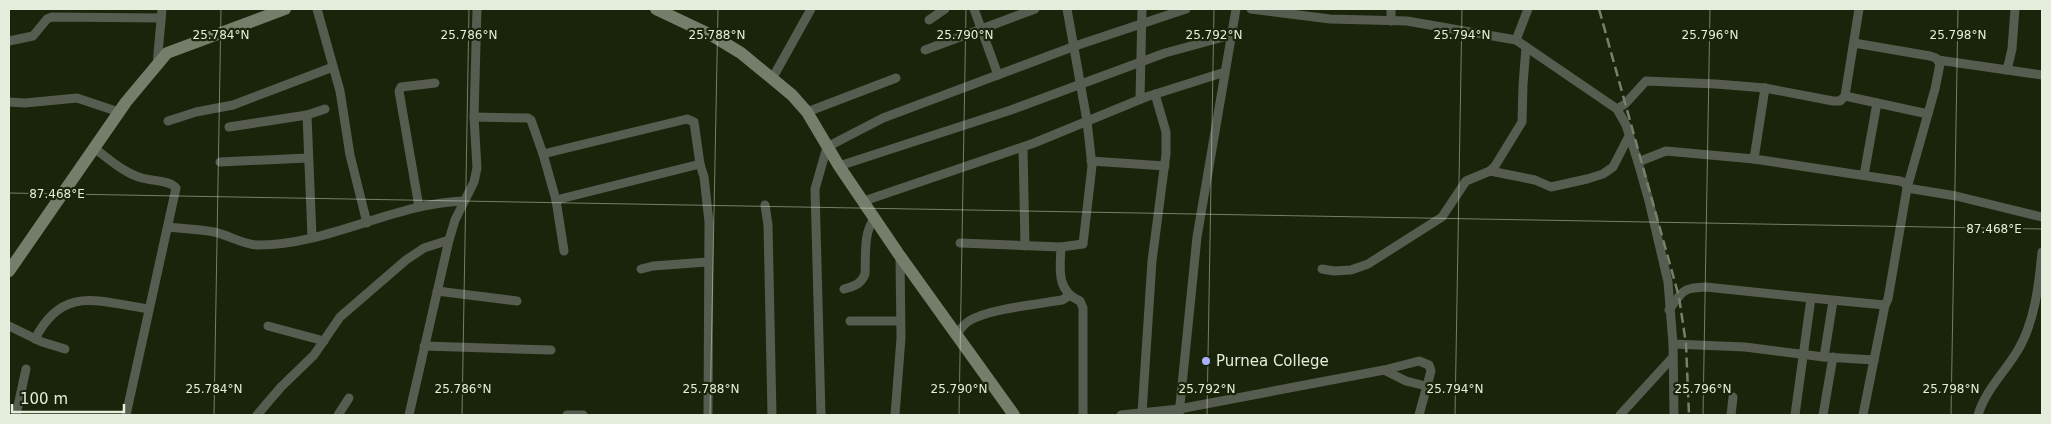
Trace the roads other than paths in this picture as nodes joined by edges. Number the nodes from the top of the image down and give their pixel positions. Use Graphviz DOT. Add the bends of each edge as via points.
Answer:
graph roads {
  1 [pos="162,9"];
  2 [pos="285,9"];
  3 [pos="316,9"];
  4 [pos="477,9"];
  5 [pos="656,9"];
  6 [pos="811,9"];
  7 [pos="944,9"];
  8 [pos="974,9"];
  9 [pos="1035,9"];
  10 [pos="1068,9"];
  11 [pos="1142,9"];
  12 [pos="1186,9"];
  13 [pos="1236,9"];
  14 [pos="1251,9"];
  15 [pos="1391,9"];
  16 [pos="1528,9"];
  17 [pos="1859,9"];
  18 [pos="2015,9"];
  19 [pos="673,12"];
  20 [pos="161,18"];
  21 [pos="930,20"];
  22 [pos="1391,21"];
  23 [pos="1141,23"];
  24 [pos="982,29"];
  25 [pos="1231,35"];
  26 [pos="1516,40"];
  27 [pos="9,41"];
  28 [pos="1854,43"];
  29 [pos="1075,46"];
  30 [pos="1526,47"];
  31 [pos="925,50"];
  32 [pos="1938,60"];
  33 [pos="1142,61"];
  34 [pos="157,65"];
  35 [pos="333,67"];
  36 [pos="2007,70"];
  37 [pos="1225,72"];
  38 [pos="998,75"];
  39 [pos="2042,75"];
  40 [pos="896,78"];
  41 [pos="772,79"];
  42 [pos="435,82"];
  43 [pos="1080,84"];
  44 [pos="1765,88"];
  45 [pos="1155,94"];
  46 [pos="1845,96"];
  47 [pos="1140,100"];
  48 [pos="9,102"];
  49 [pos="1877,103"];
  50 [pos="325,109"];
  51 [pos="1617,109"];
  52 [pos="119,112"];
  53 [pos="806,112"];
  54 [pos="1928,114"];
  55 [pos="307,115"];
  56 [pos="474,117"];
  57 [pos="168,121"];
  58 [pos="1087,121"];
  59 [pos="229,127"];
  60 [pos="1629,136"];
  61 [pos="827,147"];
  62 [pos="1022,147"];
  63 [pos="94,148"];
  64 [pos="543,154"];
  65 [pos="308,158"];
  66 [pos="1754,159"];
  67 [pos="1091,161"];
  68 [pos="220,162"];
  69 [pos="1638,162"];
  70 [pos="700,164"];
  71 [pos="839,166"];
  72 [pos="1165,166"];
  73 [pos="1490,171"];
  74 [pos="1864,176"];
  75 [pos="1907,188"];
  76 [pos="556,200"];
  77 [pos="464,201"];
  78 [pos="864,201"];
  79 [pos="765,205"];
  80 [pos="419,207"];
  81 [pos="2042,217"];
  82 [pos="875,218"];
  83 [pos="367,223"];
  84 [pos="168,227"];
  85 [pos="312,237"];
  86 [pos="449,240"];
  87 [pos="960,243"];
  88 [pos="1025,246"];
  89 [pos="1061,247"];
  90 [pos="564,251"];
  91 [pos="2042,252"];
  92 [pos="900,256"];
  93 [pos="707,262"];
  94 [pos="641,269"];
  95 [pos="1322,269"];
  96 [pos="2041,269"];
  97 [pos="9,271"];
  98 [pos="844,289"];
  99 [pos="437,291"];
  100 [pos="1069,296"];
  101 [pos="1812,298"];
  102 [pos="517,301"];
  103 [pos="1834,301"];
  104 [pos="1885,305"];
  105 [pos="149,310"];
  106 [pos="1669,310"];
  107 [pos="850,321"];
  108 [pos="899,321"];
  109 [pos="9,326"];
  110 [pos="268,326"];
  111 [pos="955,335"];
  112 [pos="35,339"];
  113 [pos="324,341"];
  114 [pos="1673,344"];
  115 [pos="424,346"];
  116 [pos="65,349"];
  117 [pos="551,350"];
  118 [pos="1803,353"];
  119 [pos="1673,357"];
  120 [pos="1829,357"];
  121 [pos="1874,360"];
  122 [pos="26,369"];
  123 [pos="1384,370"];
  124 [pos="1426,386"];
  125 [pos="1733,396"];
  126 [pos="349,398"];
  127 [pos="1179,412"];
  128 [pos="1142,413"];
  129 [pos="16,415"];
  130 [pos="126,415"];
  131 [pos="258,415"];
  132 [pos="338,415"];
  133 [pos="408,415"];
  134 [pos="567,415"];
  135 [pos="583,415"];
  136 [pos="708,415"];
  137 [pos="772,415"];
  138 [pos="821,415"];
  139 [pos="895,415"];
  140 [pos="1014,415"];
  141 [pos="1083,415"];
  142 [pos="1121,415"];
  143 [pos="1419,415"];
  144 [pos="1620,415"];
  145 [pos="1674,415"];
  146 [pos="1731,415"];
  147 [pos="1795,415"];
  148 [pos="1823,415"];
  149 [pos="1863,415"];
  150 [pos="1978,415"];
  1 -- 20 [label="street"];
  2 -- 34 [label="street" via="167,53"];
  3 -- 35 [label="street"];
  4 -- 56 [label="street"];
  5 -- 19 [label="street"];
  6 -- 41 [label="street"];
  7 -- 21 [label="street"];
  8 -- 24 [label="street"];
  9 -- 24 [label="street"];
  10 -- 29 [label="street"];
  11 -- 23 [label="street"];
  12 -- 23 [label="street"];
  13 -- 25 [label="street"];
  14 -- 22 [label="street"];
  15 -- 22 [label="street"];
  16 -- 26 [label="street"];
  17 -- 28 [label="street"];
  18 -- 36 [label="street"];
  19 -- 41 [label="street" via="741,53"];
  20 -- 27 [label="street" via="52,16 33,36"];
  20 -- 34 [label="street"];
  22 -- 26 [label="street"];
  23 -- 29 [label="street"];
  23 -- 33 [label="street"];
  24 -- 31 [label="street"];
  24 -- 38 [label="street"];
  25 -- 33 [label="street"];
  25 -- 37 [label="street"];
  26 -- 30 [label="street"];
  28 -- 32 [label="street"];
  28 -- 46 [label="street"];
  29 -- 38 [label="street"];
  29 -- 43 [label="street"];
  30 -- 51 [label="street"];
  30 -- 73 [label="street" via="1522,122"];
  32 -- 36 [label="street"];
  32 -- 54 [label="street" via="1941,68"];
  33 -- 43 [label="street"];
  33 -- 47 [label="street"];
  34 -- 52 [label="street"];
  35 -- 57 [label="street" via="233,105"];
  35 -- 83 [label="street"];
  36 -- 39 [label="street"];
  37 -- 45 [label="street"];
  37 -- 127 [label="street" via="1197,237"];
  38 -- 61 [label="street" via="883,118"];
  40 -- 53 [label="street"];
  41 -- 53 [label="street"];
  42 -- 80 [label="street" via="401,87 399,91"];
  43 -- 58 [label="street"];
  43 -- 71 [label="street"];
  44 -- 46 [label="street" via="1833,102"];
  44 -- 51 [label="street" via="1646,81"];
  44 -- 66 [label="street"];
  45 -- 47 [label="street"];
  45 -- 72 [label="street" via="1166,132"];
  46 -- 49 [label="street"];
  47 -- 58 [label="street"];
  48 -- 52 [label="street" via="76,98"];
  49 -- 54 [label="street"];
  49 -- 74 [label="street"];
  50 -- 55 [label="street"];
  51 -- 60 [label="street"];
  52 -- 63 [label="street"];
  53 -- 61 [label="street"];
  54 -- 75 [label="street"];
  55 -- 59 [label="street"];
  55 -- 65 [label="street"];
  56 -- 64 [label="street" via="528,118"];
  56 -- 77 [label="street" via="477,168"];
  58 -- 62 [label="street"];
  58 -- 67 [label="street"];
  60 -- 69 [label="street"];
  60 -- 73 [label="street" via="1613,167 1588,179 1551,187 1535,180"];
  61 -- 71 [label="street"];
  61 -- 138 [label="street" via="815,189"];
  62 -- 78 [label="street"];
  62 -- 88 [label="street"];
  63 -- 84 [label="street" via="130,174 176,188"];
  63 -- 97 [label="street"];
  64 -- 70 [label="street" via="687,119 694,122"];
  64 -- 76 [label="street"];
  65 -- 68 [label="street"];
  65 -- 85 [label="street"];
  66 -- 69 [label="street" via="1666,150"];
  66 -- 74 [label="street"];
  67 -- 72 [label="street"];
  67 -- 89 [label="street" via="1085,240 1083,244"];
  69 -- 106 [label="street" via="1668,282"];
  70 -- 76 [label="street"];
  70 -- 93 [label="street" via="709,222"];
  71 -- 78 [label="street"];
  72 -- 128 [label="street" via="1152,261"];
  73 -- 95 [label="street" via="1466,181 1442,217 1368,264 1351,270"];
  74 -- 75 [label="street" via="1904,182"];
  75 -- 81 [label="street"];
  75 -- 104 [label="street"];
  76 -- 90 [label="street"];
  77 -- 80 [label="street"];
  77 -- 86 [label="street"];
  78 -- 82 [label="street"];
  79 -- 137 [label="street"];
  80 -- 83 [label="street"];
  82 -- 92 [label="street"];
  82 -- 98 [label="street" via="868,232 863,280 857,286"];
  83 -- 85 [label="street"];
  84 -- 85 [label="street" via="214,232 256,245"];
  84 -- 105 [label="street"];
  86 -- 99 [label="street"];
  86 -- 113 [label="street" via="424,248 406,260 340,317"];
  87 -- 88 [label="street"];
  88 -- 89 [label="street"];
  89 -- 100 [label="street" via="1060,275"];
  91 -- 96 [label="street"];
  92 -- 108 [label="street"];
  92 -- 111 [label="street"];
  93 -- 94 [label="street"];
  93 -- 136 [label="street"];
  96 -- 150 [label="street" via="2026,333 2009,365 1990,388"];
  99 -- 102 [label="street"];
  99 -- 115 [label="street"];
  100 -- 111 [label="street" via="974,318"];
  100 -- 141 [label="street" via="1080,301 1082,308"];
  101 -- 103 [label="street"];
  101 -- 106 [label="street" via="1690,288 1684,290"];
  101 -- 118 [label="street"];
  103 -- 104 [label="street"];
  103 -- 120 [label="street"];
  104 -- 121 [label="street"];
  105 -- 112 [label="street" via="81,299 66,303 43,322"];
  105 -- 130 [label="street"];
  106 -- 114 [label="street"];
  107 -- 108 [label="street"];
  108 -- 139 [label="street" via="901,338"];
  109 -- 112 [label="street"];
  110 -- 113 [label="street"];
  111 -- 140 [label="street"];
  112 -- 116 [label="street"];
  113 -- 131 [label="street" via="314,356 281,387"];
  114 -- 118 [label="street"];
  114 -- 119 [label="street"];
  115 -- 117 [label="street"];
  115 -- 133 [label="street"];
  118 -- 120 [label="street"];
  118 -- 147 [label="street"];
  119 -- 144 [label="street"];
  119 -- 145 [label="street"];
  120 -- 121 [label="street"];
  120 -- 148 [label="street"];
  121 -- 149 [label="street"];
  122 -- 129 [label="street"];
  123 -- 124 [label="street"];
  123 -- 124 [label="street" via="1418,361 1428,364 1431,371"];
  123 -- 127 [label="street"];
  124 -- 143 [label="street"];
  125 -- 146 [label="street"];
  126 -- 132 [label="street"];
  127 -- 128 [label="street"];
  128 -- 142 [label="street"];
  134 -- 135 [label="street"];
}
